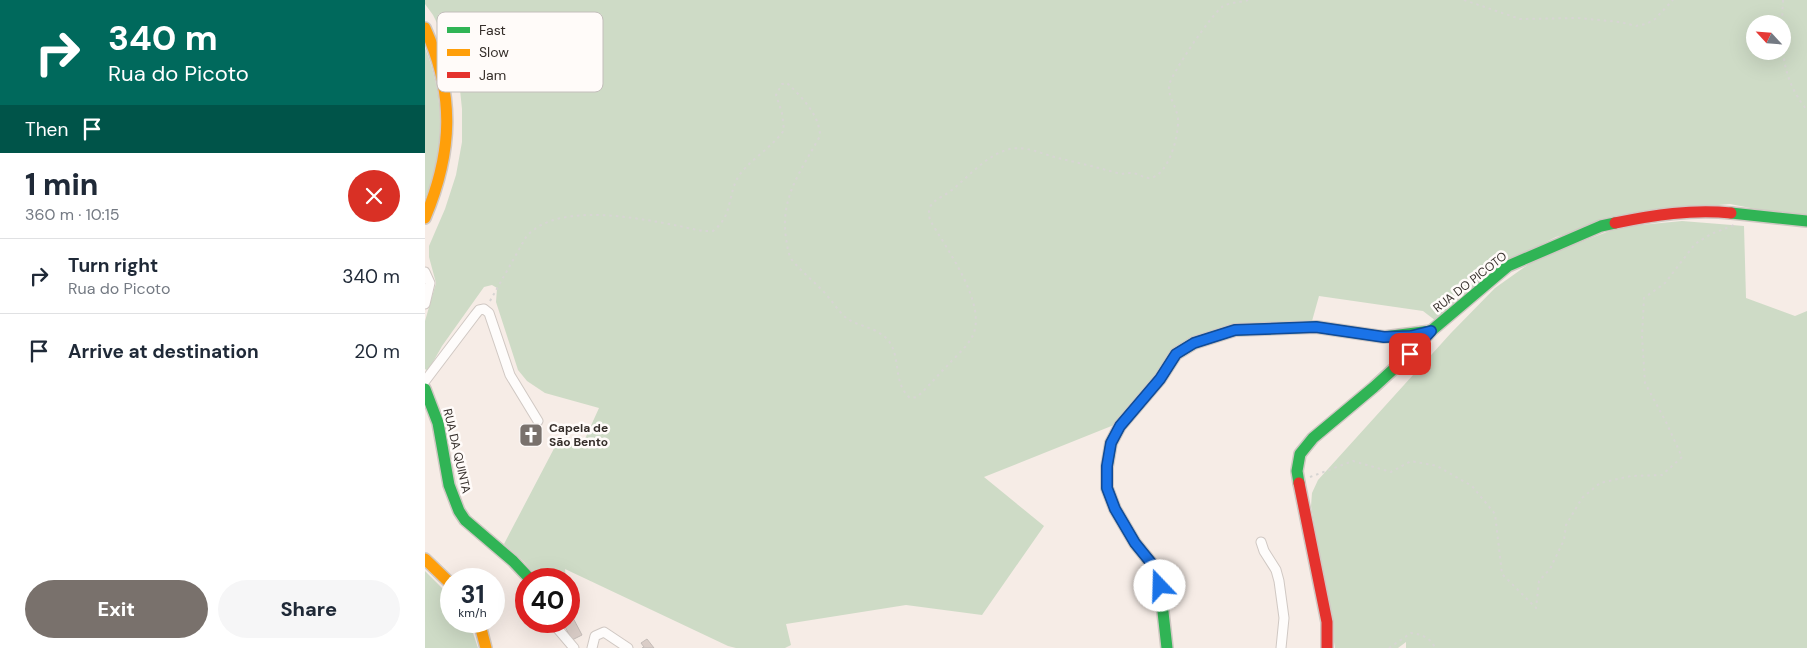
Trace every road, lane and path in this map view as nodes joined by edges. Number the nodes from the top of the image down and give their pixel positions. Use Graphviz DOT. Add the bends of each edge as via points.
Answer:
graph roads {
  1 [pos="1248,0"];
  2 [pos="1464,0"];
  3 [pos="1673,0"];
  4 [pos="1783,0"];
  5 [pos="425,28"];
  6 [pos="437,55"];
  7 [pos="445,92"];
  8 [pos="1807,110"];
  9 [pos="1749,215"];
  10 [pos="425,218"];
  11 [pos="1807,221"];
  12 [pos="425,272"];
  13 [pos="425,304"];
  14 [pos="484,309"];
  15 [pos="1431,331"];
  16 [pos="425,382"];
  17 [pos="425,389"];
  18 [pos="538,421"];
  19 [pos="1299,482"];
  20 [pos="1261,542"];
  21 [pos="425,559"];
  22 [pos="520,568"];
  23 [pos="440,573"];
  24 [pos="482,633"];
  25 [pos="561,633"];
  26 [pos="486,648"];
  27 [pos="574,648"];
  28 [pos="592,648"];
  29 [pos="628,648"];
  30 [pos="1167,648"];
  31 [pos="1281,648"];
  32 [pos="1327,648"];
  33 [pos="1389,648"];
  34 [pos="1435,648"];
  1 -- 14 [label="path" via="1223,7 1194,42 1171,79 1170,94 1178,118 1178,132 1168,160 1152,178 1121,174 1032,150 1008,149 969,174 931,205 928,212 930,220 961,271 976,326 961,351 917,397 909,398 904,393 889,342 878,331 844,316 791,259 784,227 785,208 820,136 820,127 799,94 787,83 782,84 776,95 784,130 777,141 737,178 723,224 713,231 703,231 641,218 588,215 545,221 526,237"];
  2 -- 3 [label="path" via="1520,19 1578,18 1636,26 1655,19"];
  4 -- 8 [label="path" via="1785,72"];
  5 -- 6 [label="street"];
  7 -- 10 [label="street" via="448,130 445,156"];
  9 -- 11 [label="street, RUA DO PICOTO"];
  9 -- 15 [label="street, RUA DO PICOTO" via="1710,211 1655,215 1601,226 1508,266"];
  9 -- 19 [label="path" via="1732,227 1695,244 1665,283 1644,298 1645,383 1682,457 1662,475 1631,476 1601,484 1582,498 1566,525 1564,540 1550,569 1539,581 1536,608 1502,574 1495,514 1472,486 1437,466 1411,461 1391,472 1353,461"];
  12 -- 13 [label="street" via="430,283"];
  14 -- 16 [label="street" via="479,310"];
  14 -- 18 [label="street" via="489,313 510,375"];
  15 -- 19 [label="street, RUA DO PICOTO" via="1410,354 1305,446 1298,463"];
  15 -- 30 [label="street" via="1384,337 1316,327 1235,330 1194,343 1176,354 1160,379 1120,426 1111,443 1107,466 1107,488 1115,509 1152,564 1160,586"];
  17 -- 22 [label="street, RUA DA QUINTA" via="438,423 449,485 459,511"];
  19 -- 32 [label="street, RUA DO PICOTO" via="1327,622"];
  20 -- 31 [label="street" via="1279,581 1283,618"];
  21 -- 23 [label="street"];
  24 -- 26 [label="street"];
  25 -- 27 [label="street"];
  28 -- 29 [label="street" via="595,636 604,632"];
  33 -- 34 [label="path" via="1411,633 1422,635"];
}
